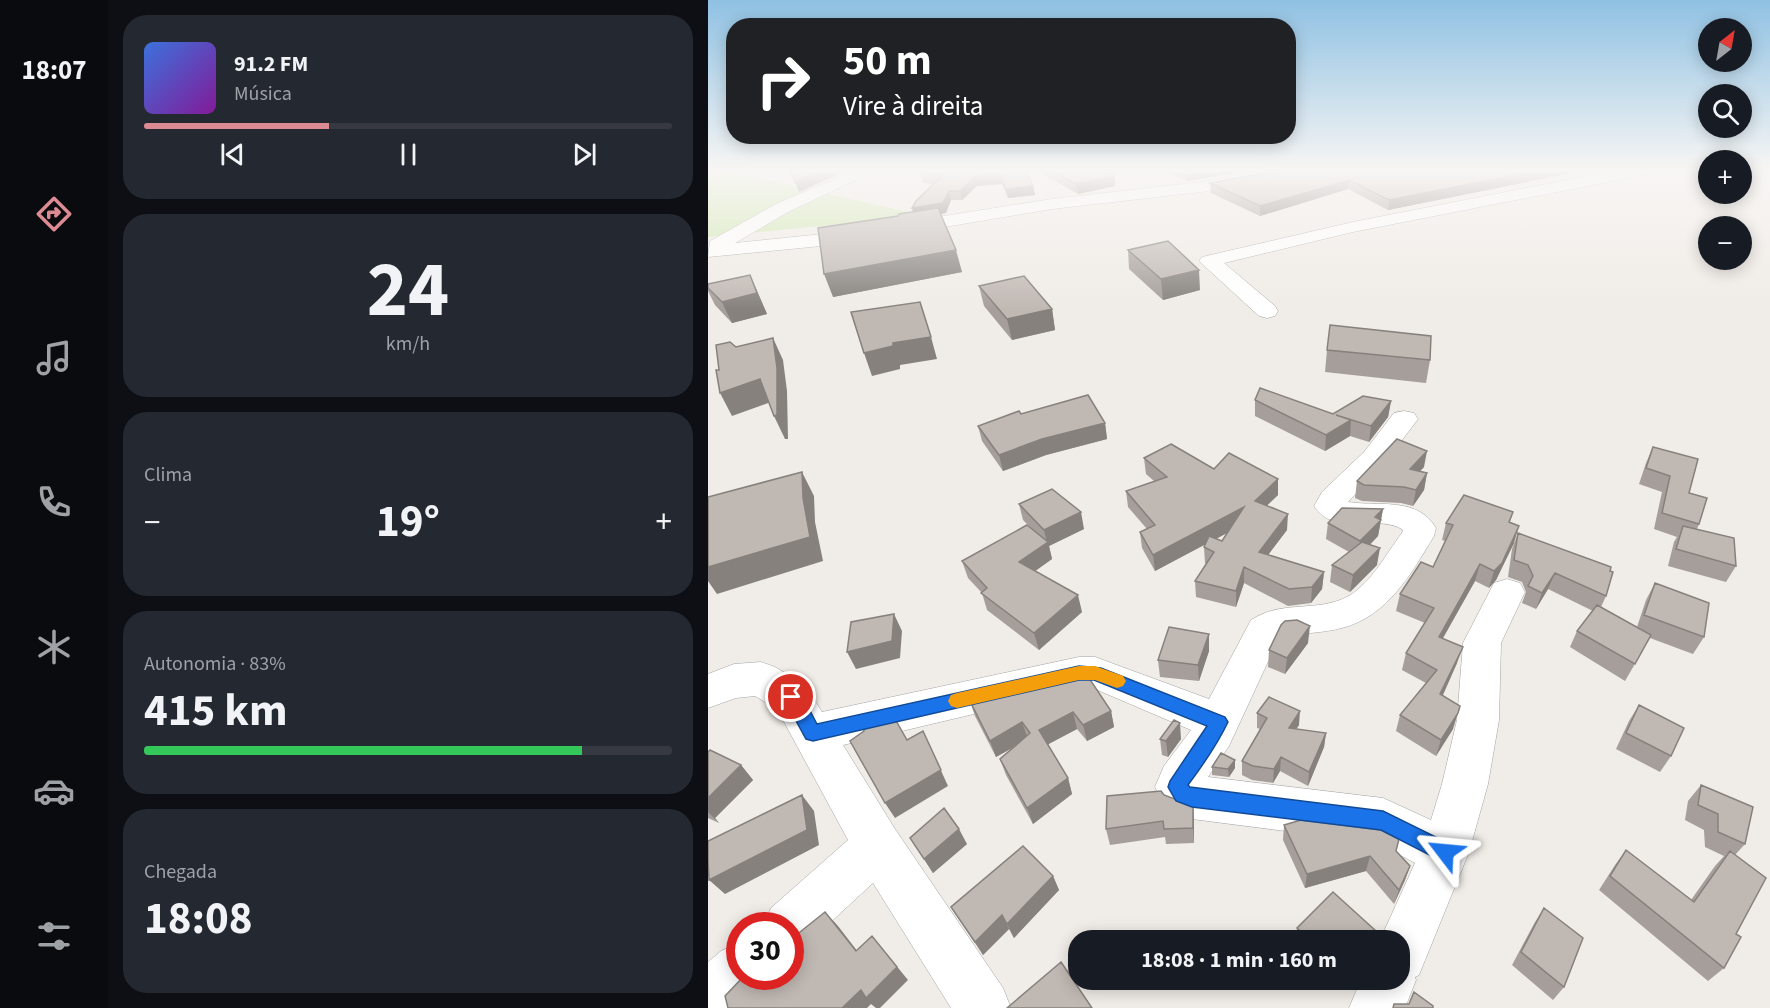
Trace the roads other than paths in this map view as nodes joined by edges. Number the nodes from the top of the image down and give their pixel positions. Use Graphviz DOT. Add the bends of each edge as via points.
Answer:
graph roads {
  1 [pos="768,216"];
  2 [pos="978,216"];
  3 [pos="1409,216"];
  4 [pos="708,251"];
  5 [pos="1267,311"];
  6 [pos="1404,419"];
  7 [pos="1507,592"];
  8 [pos="708,691"];
  9 [pos="1219,722"];
  10 [pos="813,733"];
  11 [pos="878,846"];
  12 [pos="1445,852"];
  13 [pos="804,913"];
  14 [pos="1410,933"];
  15 [pos="726,983"];
  16 [pos="1385,990"];
  17 [pos="708,999"];
  18 [pos="982,1008"];
  19 [pos="1377,1008"];
  1 -- 4 [label="street"];
  2 -- 4 [label="street" via="842,238"];
  3 -- 5 [label="street" via="1209,261"];
  6 -- 9 [label="street" via="1330,506 1340,511 1399,515 1420,528 1417,536 1372,597 1356,609 1267,627"];
  7 -- 12 [label="street" via="1482,644 1478,720"];
  8 -- 10 [label="street" via="734,681 760,679 791,697"];
  9 -- 10 [label="street" via="1109,677 1079,673"];
  9 -- 12 [label="street" via="1180,781 1178,787 1183,794 1383,821"];
  10 -- 11 [label="street"];
  11 -- 13 [label="street"];
  11 -- 18 [label="street"];
  12 -- 14 [label="street"];
  15 -- 17 [label="street"];
  16 -- 19 [label="street"];
}
